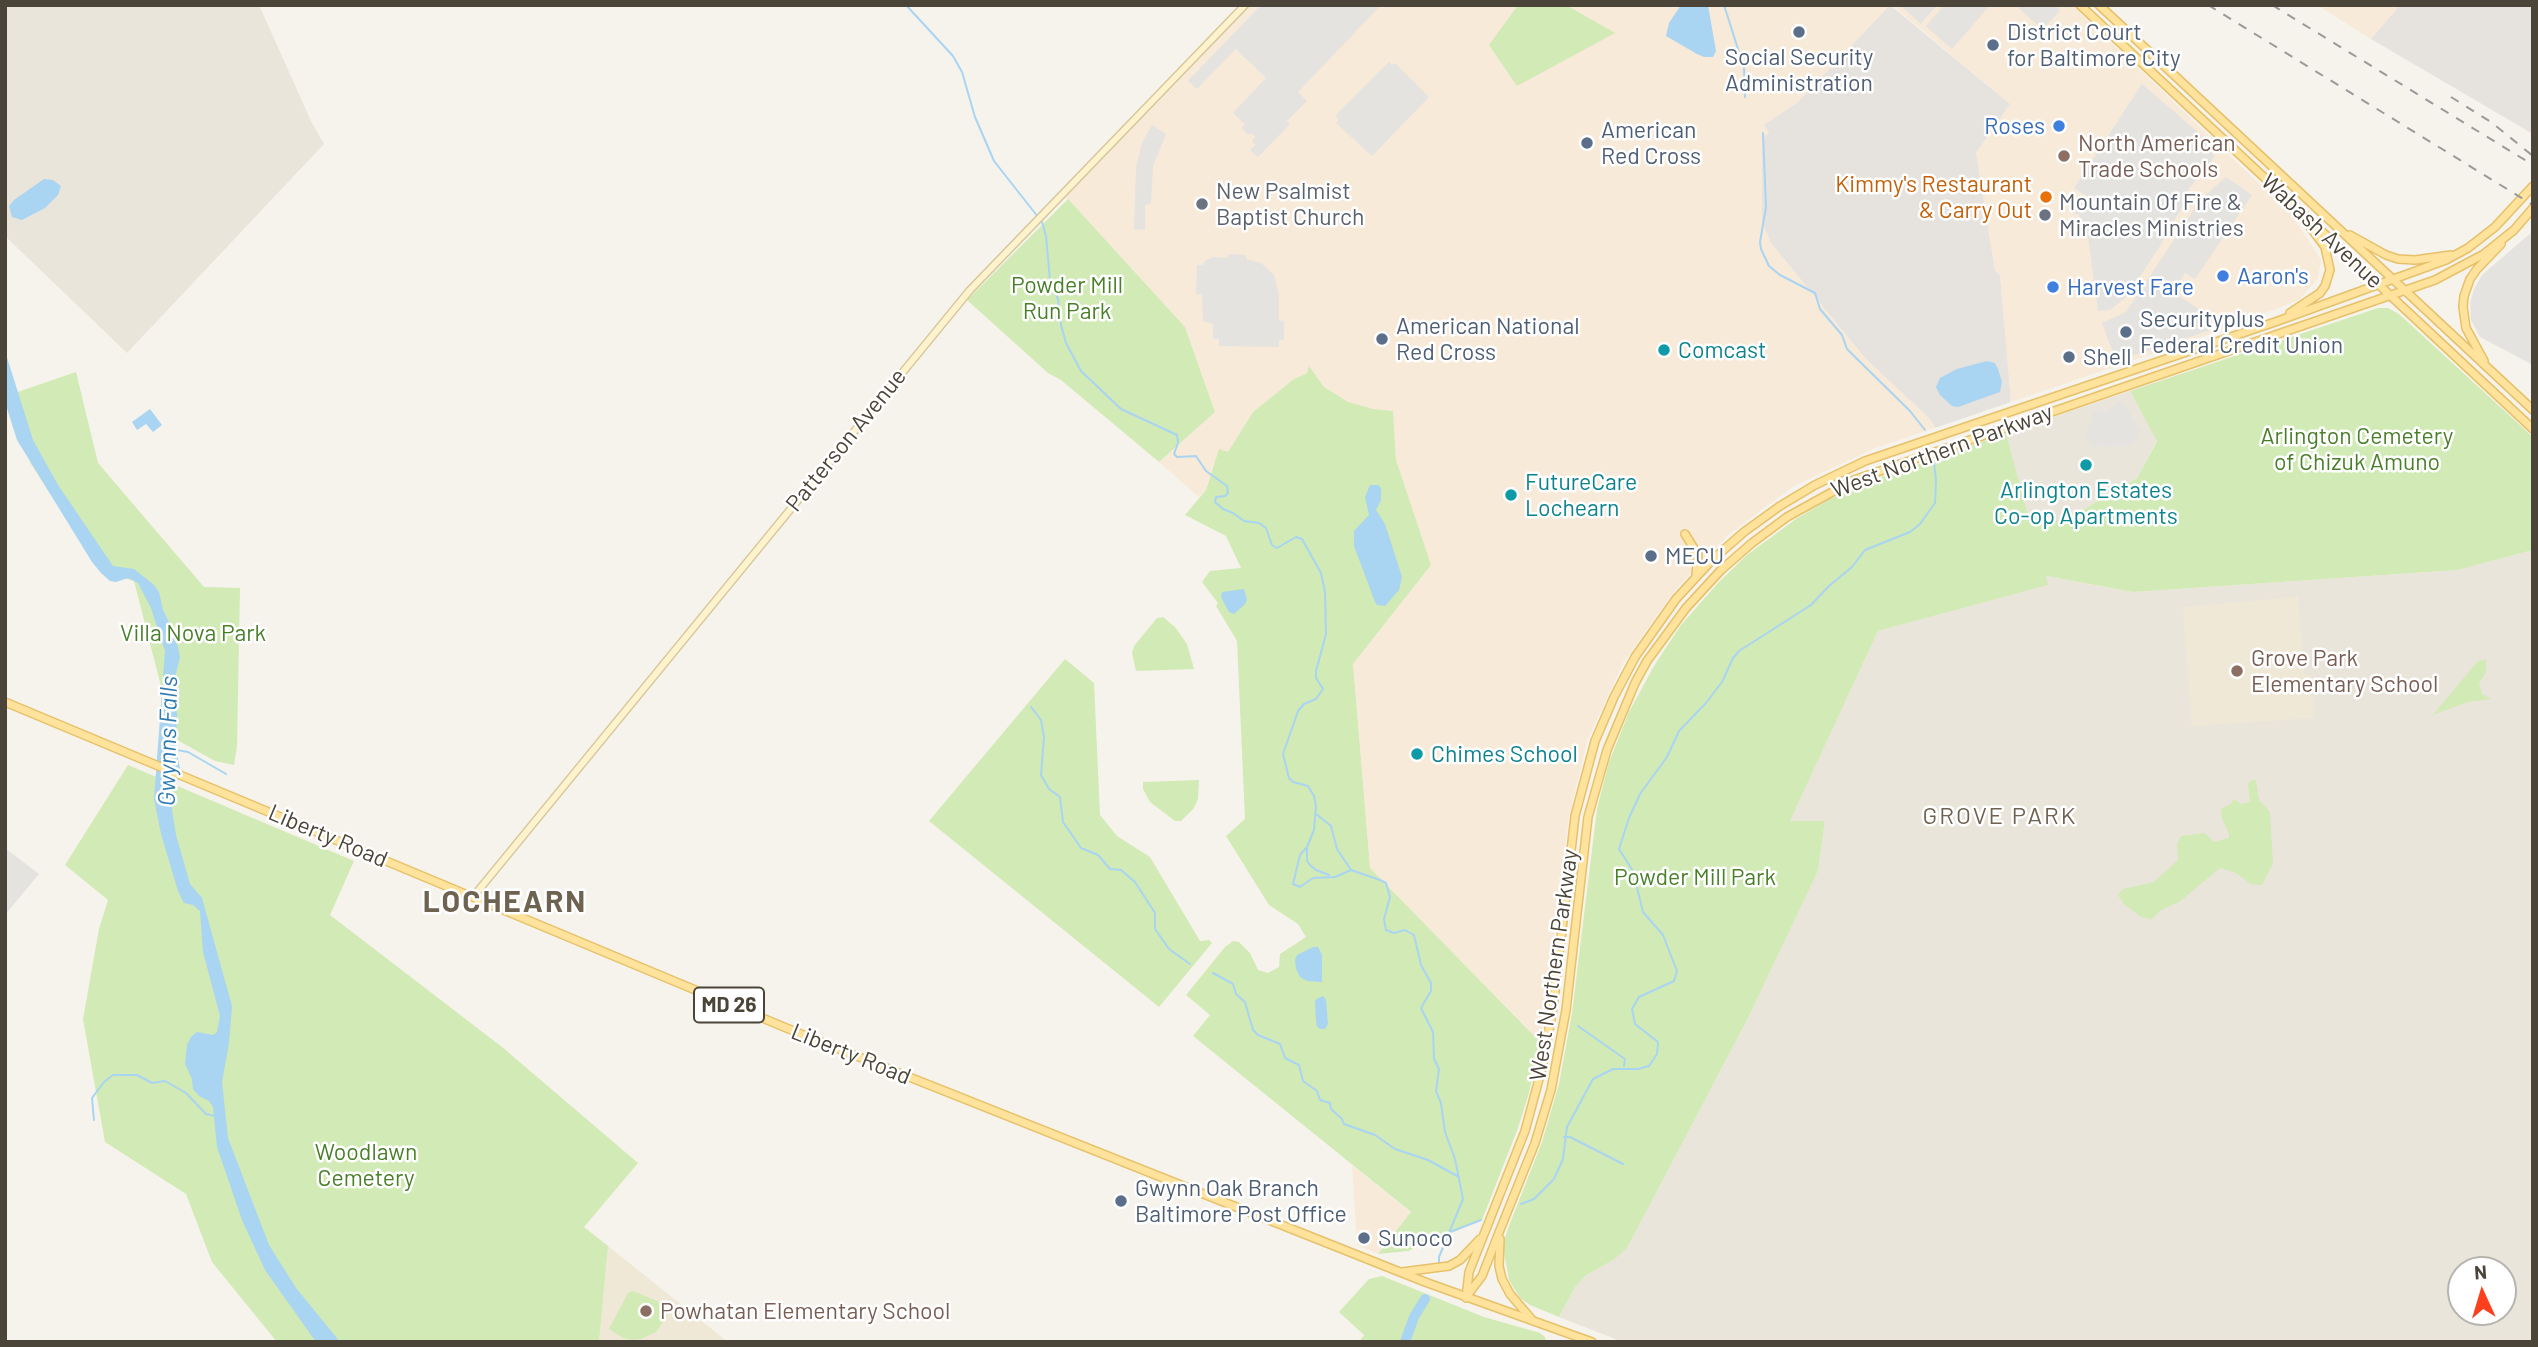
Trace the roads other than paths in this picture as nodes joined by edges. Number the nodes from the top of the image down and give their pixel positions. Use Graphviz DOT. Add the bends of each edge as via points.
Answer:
graph roads {
  1 [pos="1245,5"];
  2 [pos="2080,5"];
  3 [pos="2099,5"];
  4 [pos="2533,186"];
  5 [pos="2295,206"];
  6 [pos="2533,208"];
  7 [pos="2338,228"];
  8 [pos="2505,238"];
  9 [pos="2458,253"];
  10 [pos="2393,279"];
  11 [pos="2379,285"];
  12 [pos="2406,291"];
  13 [pos="2391,296"];
  14 [pos="2278,321"];
  15 [pos="2487,368"];
  16 [pos="2533,410"];
  17 [pos="2533,429"];
  18 [pos="1685,534"];
  19 [pos="1694,579"];
  20 [pos="5,702"];
  21 [pos="1570,853"];
  22 [pos="1582,861"];
  23 [pos="473,897"];
  24 [pos="1500,1230"];
  25 [pos="1484,1233"];
  26 [pos="1401,1272"];
  27 [pos="1466,1298"];
  28 [pos="1533,1321"];
  29 [pos="1592,1342"];
  1 -- 23 [label="main road, Patterson Avenue" via="970,290"];
  2 -- 5 [label="main road, Wabash Avenue"];
  3 -- 7 [label="main road, Wabash Avenue"];
  4 -- 9 [label="main road, West Northern Parkway" via="2495,227"];
  5 -- 11 [label="main road, Wabash Avenue"];
  5 -- 14 [label="main road" via="2325,247 2330,270 2320,293"];
  6 -- 8 [label="main road, West Northern Parkway"];
  7 -- 9 [label="main road" via="2399,259"];
  7 -- 10 [label="main road, Wabash Avenue"];
  8 -- 12 [label="main road, West Northern Parkway" via="2464,267"];
  8 -- 15 [label="main road" via="2476,269 2464,296 2466,328"];
  9 -- 10 [label="main road, West Northern Parkway"];
  10 -- 11 [label="main road, West Northern Parkway"];
  10 -- 12 [label="main road, Wabash Avenue"];
  11 -- 13 [label="main road, Wabash Avenue"];
  11 -- 14 [label="main road, West Northern Parkway"];
  12 -- 13 [label="main road, West Northern Parkway"];
  12 -- 15 [label="main road, Wabash Avenue"];
  13 -- 17 [label="main road, Wabash Avenue"];
  13 -- 22 [label="main road, West Northern Parkway" via="1885,468 1787,517 1707,584 1647,662 1601,767"];
  14 -- 19 [label="main road, West Northern Parkway" via="1848,468 1763,517"];
  15 -- 16 [label="main road, Wabash Avenue"];
  18 -- 19 [label="main road" via="1698,555"];
  19 -- 21 [label="main road, West Northern Parkway" via="1647,640 1614,697 1581,788"];
  20 -- 23 [label="main road, Liberty Road / MD 26"];
  21 -- 22 [label="main road"];
  21 -- 25 [label="main road, West Northern Parkway" via="1544,1060 1525,1131"];
  22 -- 24 [label="main road, West Northern Parkway" via="1558,1060 1541,1123"];
  23 -- 26 [label="main road, Liberty Road / MD 26" via="796,1032"];
  24 -- 27 [label="main road, West Northern Parkway" via="1482,1276"];
  24 -- 28 [label="main road" via="1502,1279"];
  25 -- 26 [label="main road" via="1455,1264"];
  25 -- 27 [label="main road, West Northern Parkway" via="1469,1272"];
  26 -- 27 [label="main road, MD 26"];
  27 -- 28 [label="main road, MD 26"];
  28 -- 29 [label="main road, MD 26"];
}
